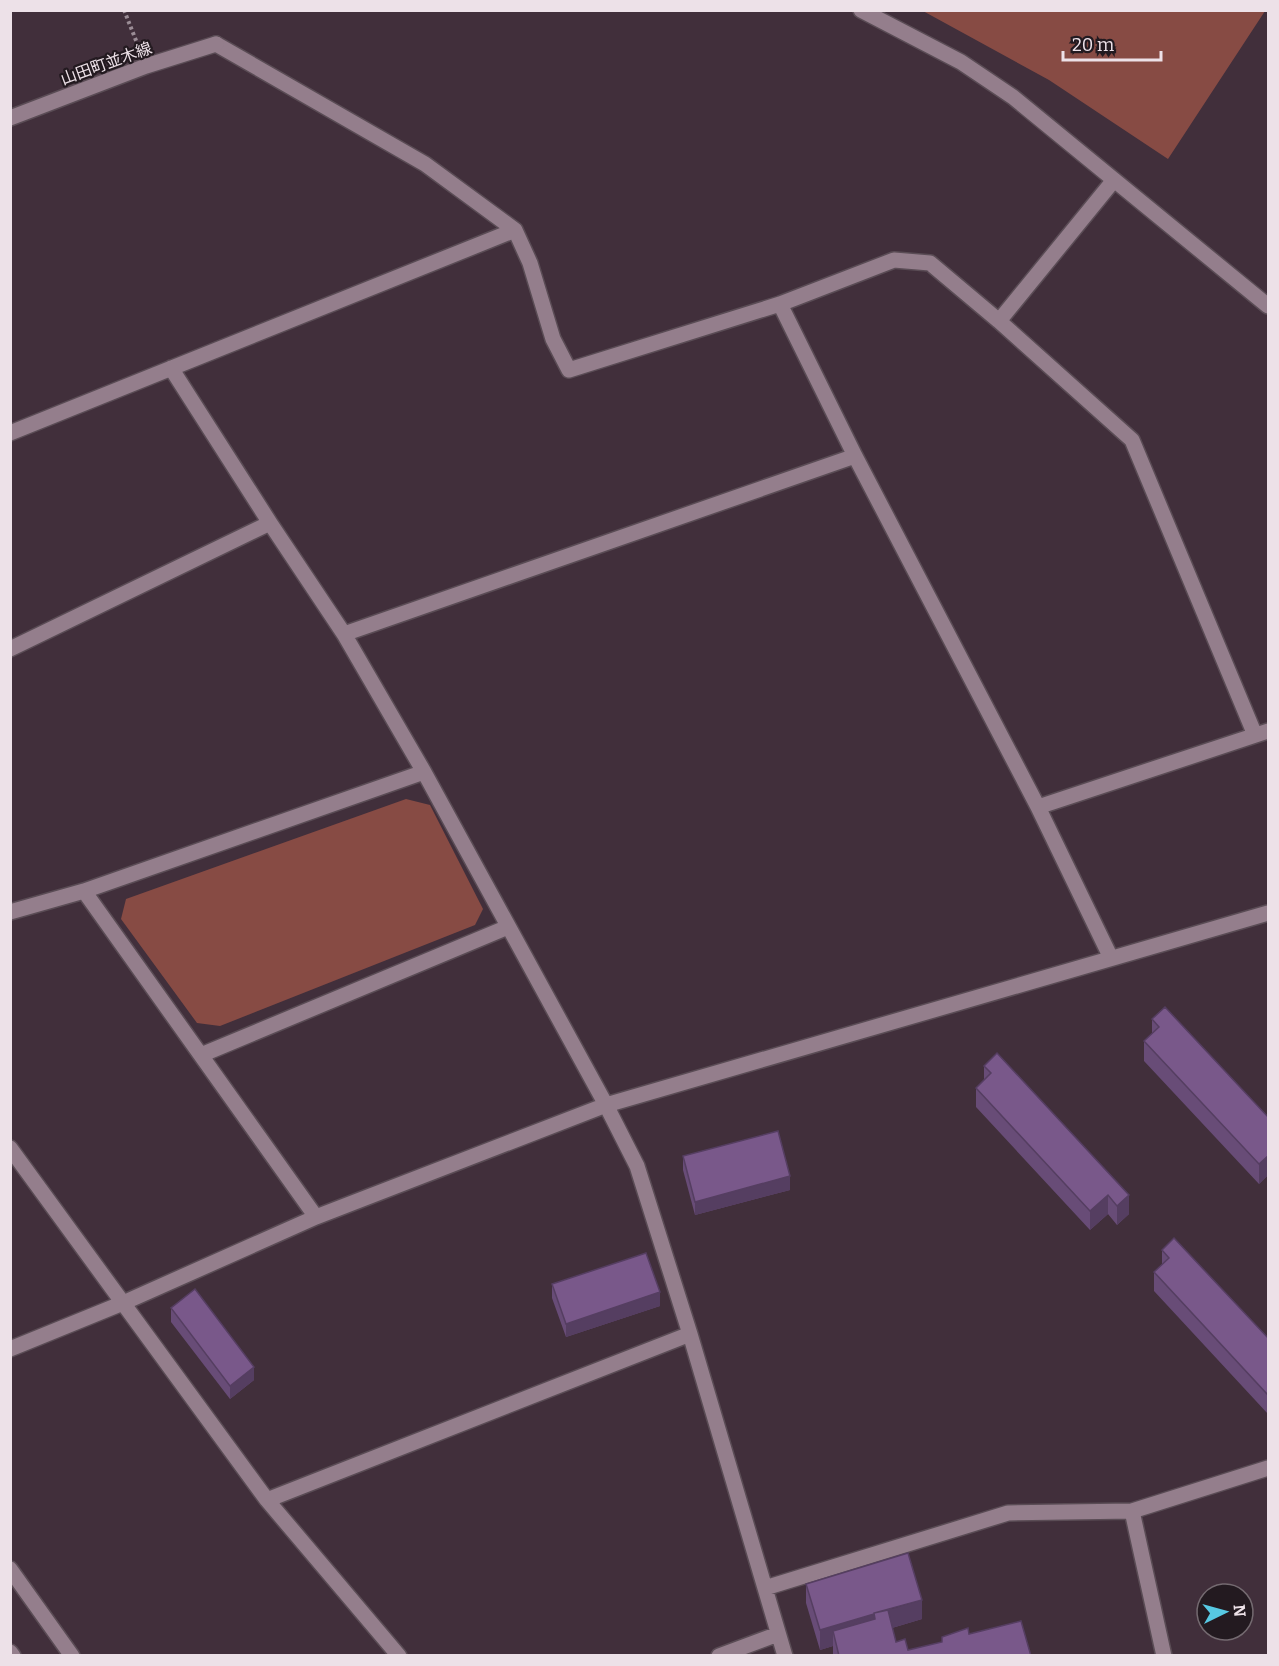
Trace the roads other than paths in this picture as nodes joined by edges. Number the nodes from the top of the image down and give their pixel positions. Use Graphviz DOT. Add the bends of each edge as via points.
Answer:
graph roads {
  1 [pos="861,10"];
  2 [pos="10,118"];
  3 [pos="1114,180"];
  4 [pos="514,230"];
  5 [pos="780,304"];
  6 [pos="1269,306"];
  7 [pos="999,321"];
  8 [pos="171,368"];
  9 [pos="10,434"];
  10 [pos="855,456"];
  11 [pos="270,523"];
  12 [pos="344,634"];
  13 [pos="10,649"];
  14 [pos="1262,733"];
  15 [pos="423,772"];
  16 [pos="1038,807"];
  17 [pos="84,891"];
  18 [pos="10,912"];
  19 [pos="1269,913"];
  20 [pos="508,927"];
  21 [pos="1111,958"];
  22 [pos="201,1055"];
  23 [pos="606,1105"];
  24 [pos="10,1149"];
  25 [pos="316,1217"];
  26 [pos="123,1303"];
  27 [pos="690,1334"];
  28 [pos="10,1348"];
  29 [pos="1269,1468"];
  30 [pos="267,1500"];
  31 [pos="1132,1511"];
  32 [pos="10,1569"];
  33 [pos="765,1588"];
  34 [pos="778,1634"];
  35 [pos="72,1656"];
  36 [pos="399,1656"];
  37 [pos="719,1656"];
  38 [pos="784,1656"];
  39 [pos="1164,1656"];
  1 -- 3 [label="street" via="961,62 1013,97"];
  2 -- 4 [label="street, 山田町並木線" via="216,44 425,164"];
  3 -- 6 [label="street"];
  3 -- 7 [label="street"];
  4 -- 5 [label="street" via="530,263 553,339 569,370"];
  4 -- 8 [label="street"];
  5 -- 7 [label="street" via="894,260 930,263"];
  5 -- 10 [label="street"];
  7 -- 14 [label="street" via="1132,440"];
  8 -- 9 [label="street"];
  8 -- 11 [label="street"];
  10 -- 12 [label="street"];
  10 -- 16 [label="street"];
  11 -- 12 [label="street"];
  11 -- 13 [label="street"];
  12 -- 15 [label="street"];
  14 -- 16 [label="street"];
  15 -- 17 [label="street"];
  15 -- 20 [label="street"];
  16 -- 21 [label="street"];
  17 -- 18 [label="street"];
  17 -- 22 [label="street"];
  19 -- 21 [label="street"];
  20 -- 22 [label="street"];
  20 -- 23 [label="street"];
  21 -- 23 [label="street"];
  22 -- 25 [label="street"];
  23 -- 25 [label="street"];
  23 -- 27 [label="street" via="637,1166"];
  24 -- 26 [label="street"];
  25 -- 26 [label="street"];
  26 -- 28 [label="street"];
  26 -- 30 [label="street"];
  27 -- 30 [label="street"];
  27 -- 33 [label="street"];
  29 -- 31 [label="street"];
  30 -- 36 [label="street"];
  31 -- 33 [label="street" via="1008,1513"];
  31 -- 39 [label="street"];
  32 -- 35 [label="street"];
  33 -- 34 [label="street"];
  34 -- 37 [label="street"];
  34 -- 38 [label="street"];
}
